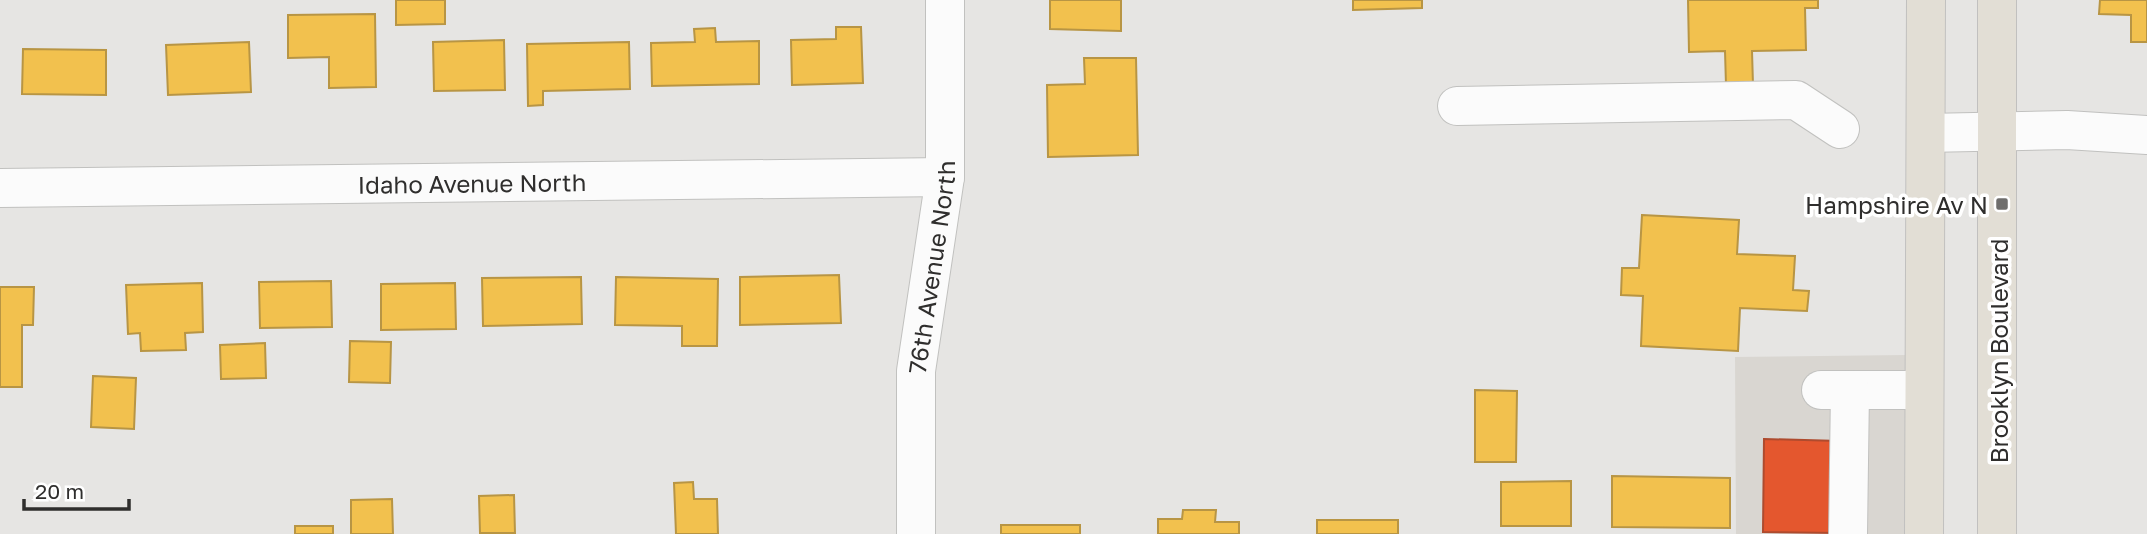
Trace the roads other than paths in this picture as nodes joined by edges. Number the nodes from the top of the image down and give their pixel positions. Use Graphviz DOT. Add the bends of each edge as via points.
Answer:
graph roads {
  1 [pos="945,0"];
  2 [pos="1926,0"];
  3 [pos="1997,0"];
  4 [pos="1457,106"];
  5 [pos="1840,129"];
  6 [pos="1997,132"];
  7 [pos="1926,133"];
  8 [pos="2147,135"];
  9 [pos="945,177"];
  10 [pos="0,188"];
  11 [pos="1924,390"];
  12 [pos="916,534"];
  13 [pos="1848,534"];
  14 [pos="1924,534"];
  15 [pos="1997,534"];
  1 -- 9 [label="street, 76th Avenue North"];
  2 -- 7 [label="main road"];
  3 -- 6 [label="main road, Brooklyn Boulevard"];
  4 -- 5 [label="street" via="1796,100"];
  6 -- 7 [label="street"];
  6 -- 8 [label="street"];
  6 -- 15 [label="main road, Brooklyn Boulevard"];
  7 -- 11 [label="main road"];
  9 -- 10 [label="street, Idaho Avenue North"];
  9 -- 12 [label="street, 76th Avenue North" via="916,371"];
  11 -- 13 [label="street" via="1836,390"];
  11 -- 14 [label="main road"];
}
